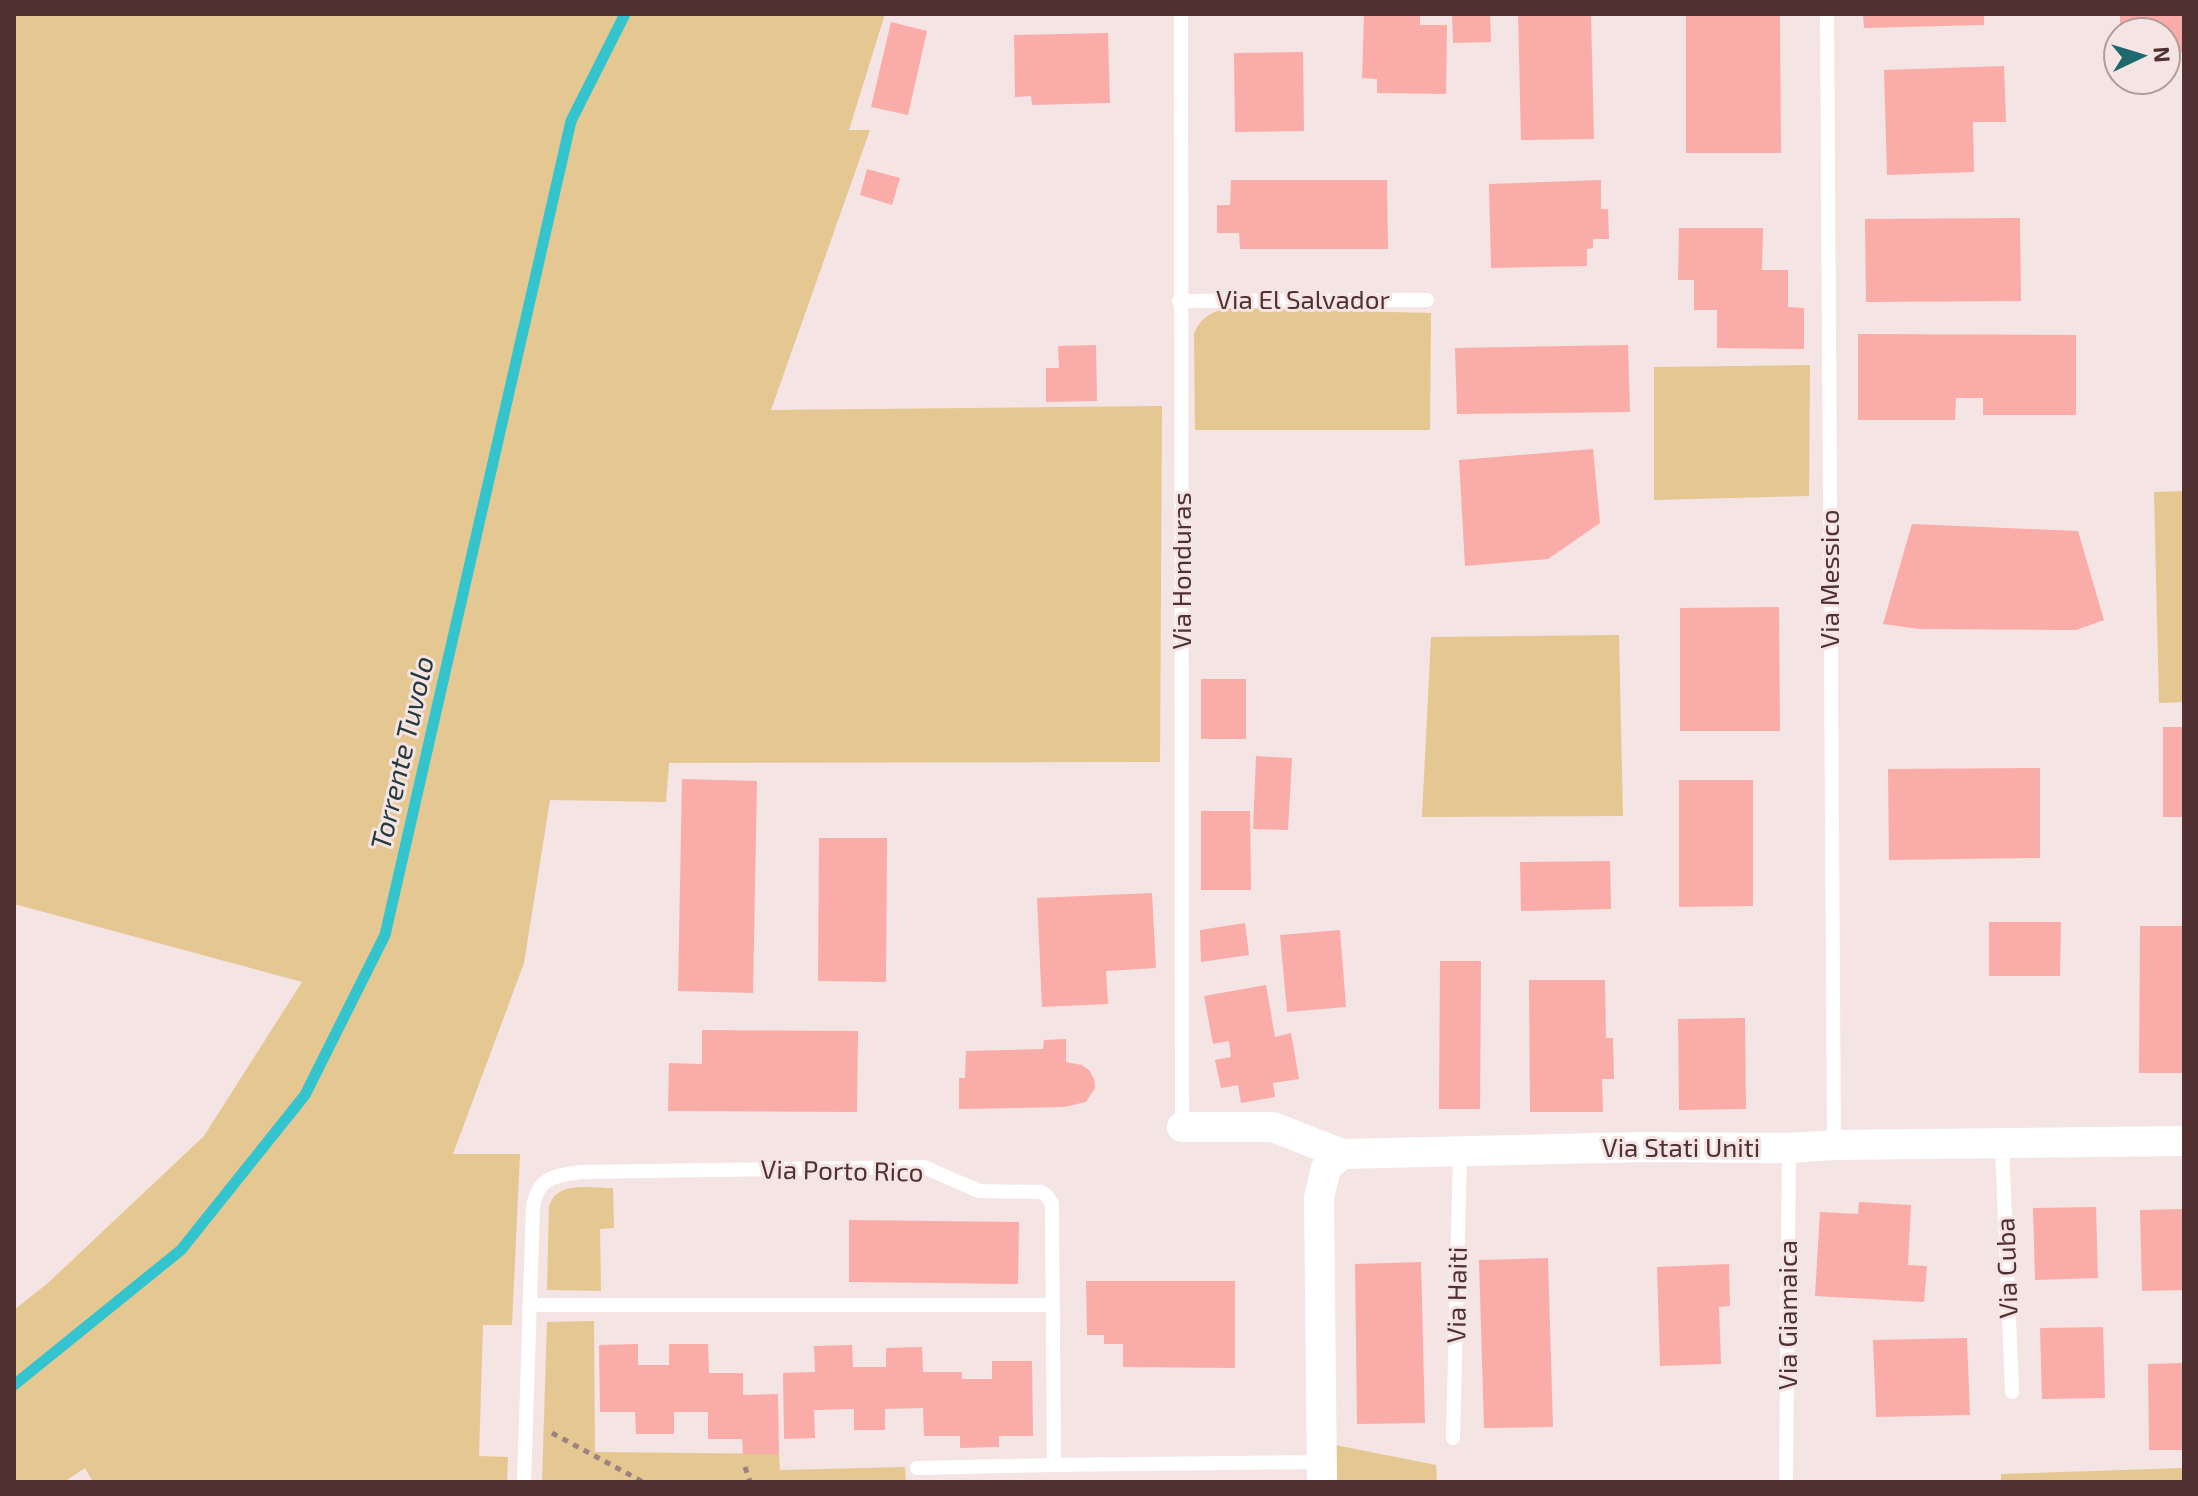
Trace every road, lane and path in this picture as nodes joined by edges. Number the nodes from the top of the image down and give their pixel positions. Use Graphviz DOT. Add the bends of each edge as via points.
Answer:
graph roads {
  1 [pos="1181,14"];
  2 [pos="1827,14"];
  3 [pos="1427,300"];
  4 [pos="1179,301"];
  5 [pos="1182,1127"];
  6 [pos="1273,1127"];
  7 [pos="2184,1141"];
  8 [pos="2002,1144"];
  9 [pos="1834,1145"];
  10 [pos="1789,1148"];
  11 [pos="1460,1152"];
  12 [pos="1342,1154"];
  13 [pos="1319,1198"];
  14 [pos="529,1305"];
  15 [pos="1053,1305"];
  16 [pos="2012,1392"];
  17 [pos="544,1429"];
  18 [pos="1453,1438"];
  19 [pos="1054,1465"];
  20 [pos="917,1468"];
  21 [pos="1322,1472"];
  22 [pos="524,1482"];
  23 [pos="643,1482"];
  24 [pos="1786,1482"];
  1 -- 4 [label="lane, Via Honduras"];
  2 -- 9 [label="lane, Via Messico"];
  3 -- 4 [label="lane, Via El Salvador"];
  4 -- 5 [label="lane, Via Honduras"];
  5 -- 6 [label="street, Via Stati Uniti"];
  6 -- 12 [label="street, Via Stati Uniti"];
  6 -- 13 [label="street" via="1304,1163"];
  7 -- 8 [label="street, Via Stati Uniti"];
  8 -- 9 [label="street, Via Stati Uniti"];
  8 -- 16 [label="lane, Via Cuba"];
  9 -- 10 [label="street, Via Stati Uniti"];
  10 -- 11 [label="street, Via Stati Uniti"];
  10 -- 24 [label="lane, Via Giamaica"];
  11 -- 12 [label="street, Via Stati Uniti"];
  11 -- 18 [label="lane, Via Haiti"];
  12 -- 13 [label="street" via="1326,1168"];
  13 -- 21 [label="street"];
  14 -- 15 [label="lane"];
  14 -- 15 [label="lane, Via Porto Rico" via="535,1193 557,1175 924,1167 979,1191 1046,1195 1052,1204"];
  14 -- 22 [label="lane, Via Porto Rico"];
  15 -- 19 [label="lane, Via Porto Rico"];
  17 -- 23 [label="path"];
  19 -- 20 [label="lane"];
  19 -- 21 [label="lane"];
}
